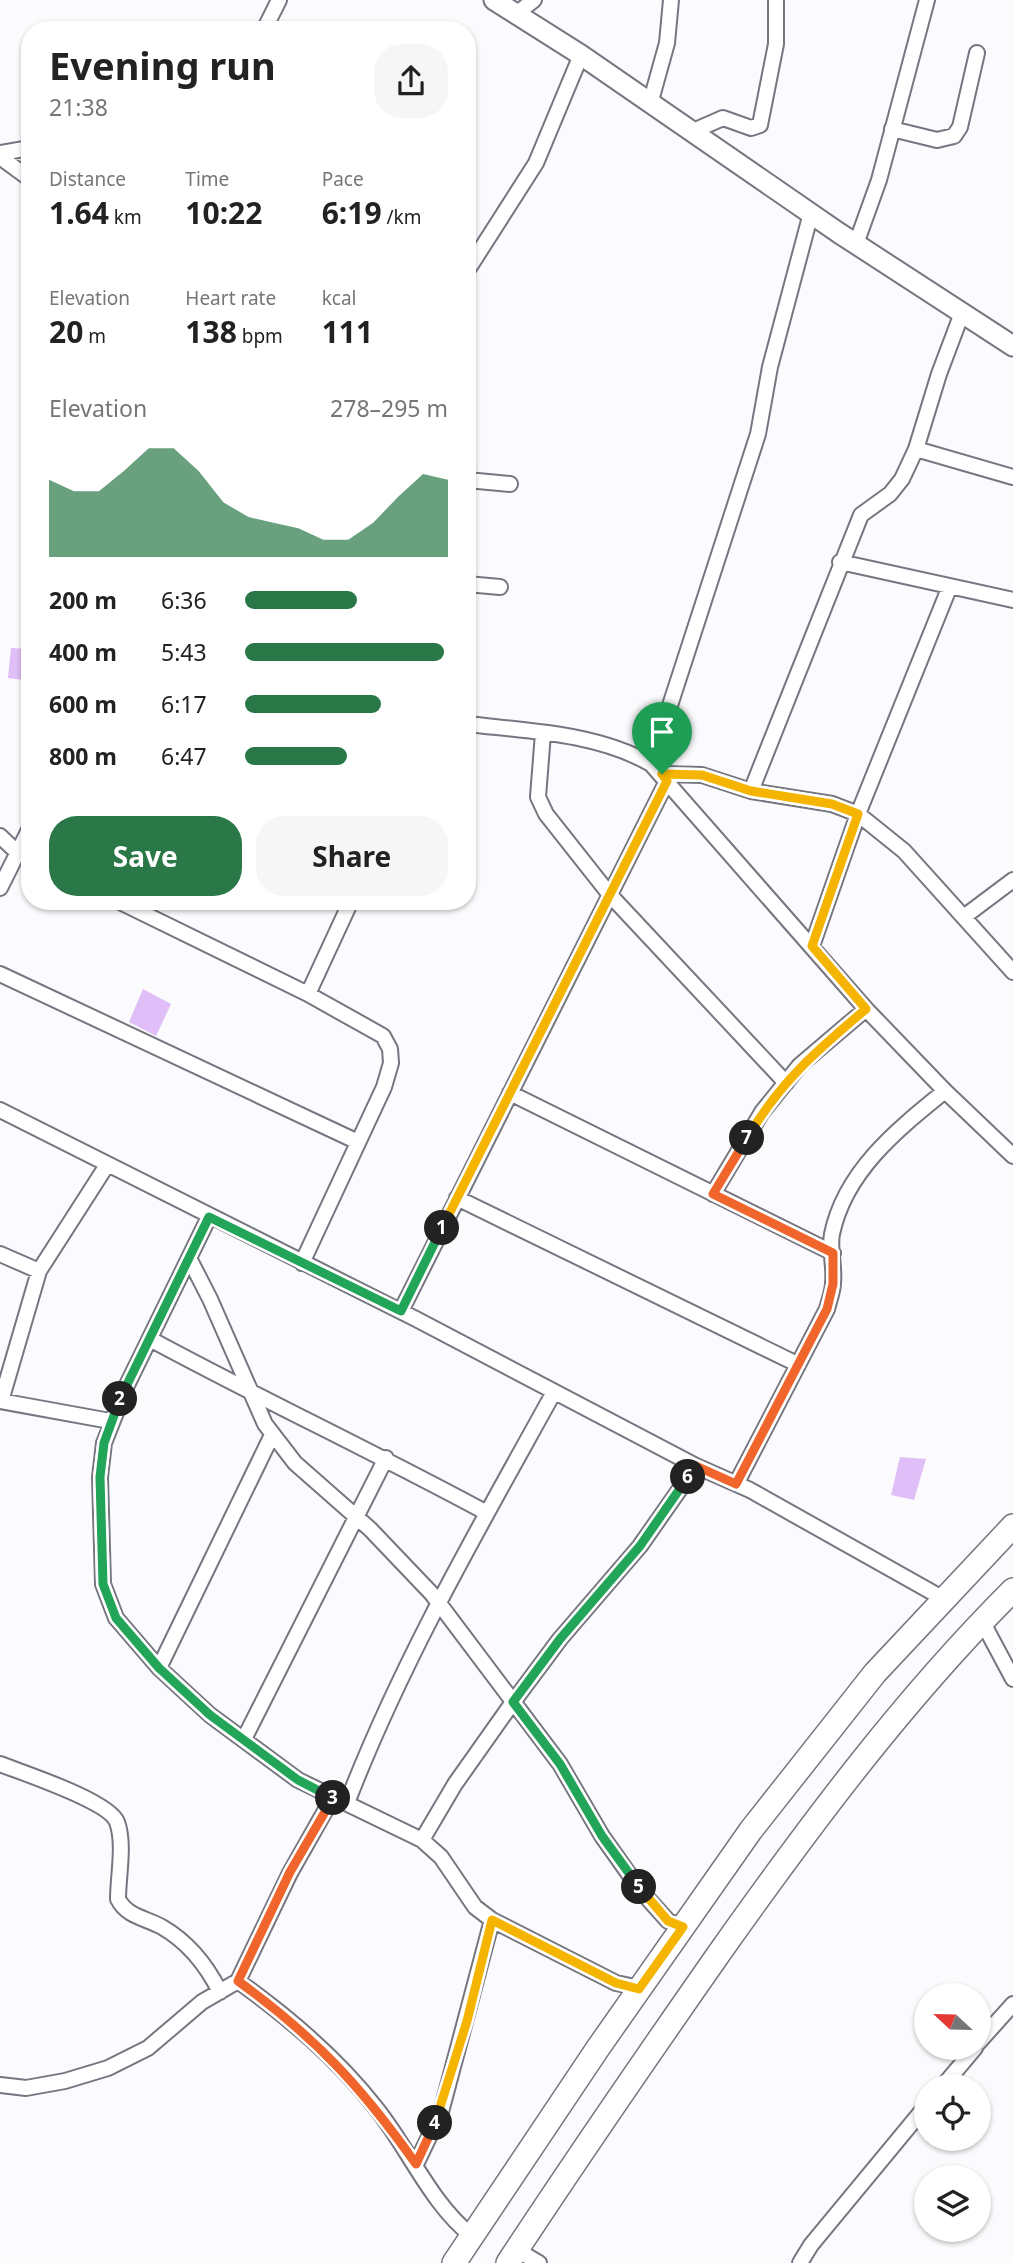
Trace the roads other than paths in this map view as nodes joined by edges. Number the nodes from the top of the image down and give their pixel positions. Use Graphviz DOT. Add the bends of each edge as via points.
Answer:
graph roads {
  1 [pos="279,0"];
  2 [pos="494,0"];
  3 [pos="534,0"];
  4 [pos="671,0"];
  5 [pos="776,0"];
  6 [pos="927,0"];
  7 [pos="516,14"];
  8 [pos="268,21"];
  9 [pos="977,53"];
  10 [pos="581,55"];
  11 [pos="650,104"];
  12 [pos="892,129"];
  13 [pos="691,132"];
  14 [pos="21,150"];
  15 [pos="0,155"];
  16 [pos="21,172"];
  17 [pos="811,213"];
  18 [pos="856,244"];
  19 [pos="476,257"];
  20 [pos="962,313"];
  21 [pos="1013,346"];
  22 [pos="916,449"];
  23 [pos="1013,477"];
  24 [pos="476,481"];
  25 [pos="510,484"];
  26 [pos="840,562"];
  27 [pos="476,585"];
  28 [pos="950,586"];
  29 [pos="500,587"];
  30 [pos="1013,600"];
  31 [pos="476,725"];
  32 [pos="543,733"];
  33 [pos="660,773"];
  34 [pos="751,791"];
  35 [pos="858,814"];
  36 [pos="0,836"];
  37 [pos="21,854"];
  38 [pos="21,860"];
  39 [pos="1013,880"];
  40 [pos="0,888"];
  41 [pos="610,895"];
  42 [pos="136,910"];
  43 [pos="347,910"];
  44 [pos="965,916"];
  45 [pos="812,946"];
  46 [pos="1013,972"];
  47 [pos="0,974"];
  48 [pos="308,994"];
  49 [pos="866,1009"];
  50 [pos="786,1083"];
  51 [pos="945,1091"];
  52 [pos="510,1093"];
  53 [pos="0,1110"];
  54 [pos="358,1142"];
  55 [pos="1013,1156"];
  56 [pos="107,1165"];
  57 [pos="713,1194"];
  58 [pos="457,1198"];
  59 [pos="209,1217"];
  60 [pos="833,1253"];
  61 [pos="0,1254"];
  62 [pos="190,1260"];
  63 [pos="302,1263"];
  64 [pos="39,1271"];
  65 [pos="401,1311"];
  66 [pos="150,1339"];
  67 [pos="797,1364"];
  68 [pos="554,1392"];
  69 [pos="251,1393"];
  70 [pos="1,1401"];
  71 [pos="110,1421"];
  72 [pos="272,1435"];
  73 [pos="386,1458"];
  74 [pos="696,1466"];
  75 [pos="736,1484"];
  76 [pos="487,1513"];
  77 [pos="357,1518"];
  78 [pos="1013,1526"];
  79 [pos="1013,1590"];
  80 [pos="944,1599"];
  81 [pos="439,1603"];
  82 [pos="982,1620"];
  83 [pos="159,1668"];
  84 [pos="1013,1679"];
  85 [pos="513,1702"];
  86 [pos="244,1739"];
  87 [pos="0,1764"];
  88 [pos="340,1800"];
  89 [pos="422,1840"];
  90 [pos="492,1920"];
  91 [pos="683,1927"];
  92 [pos="238,1981"];
  93 [pos="639,1989"];
  94 [pos="220,1992"];
  95 [pos="1013,2004"];
  96 [pos="991,2029"];
  97 [pos="965,2060"];
  98 [pos="953,2074"];
  99 [pos="0,2085"];
  100 [pos="914,2121"];
  101 [pos="416,2164"];
  102 [pos="472,2236"];
  103 [pos="513,2256"];
  104 [pos="454,2263"];
  105 [pos="539,2263"];
  106 [pos="800,2263"];
  1 -- 8 [label="street"];
  2 -- 7 [label="street"];
  3 -- 7 [label="street"];
  4 -- 11 [label="street" via="667,43"];
  5 -- 13 [label="street" via="776,44 760,125 751,128 723,118"];
  6 -- 12 [label="street"];
  7 -- 10 [label="street"];
  9 -- 12 [label="street" via="954,136 937,140"];
  10 -- 11 [label="street"];
  10 -- 19 [label="street" via="536,163"];
  11 -- 13 [label="street"];
  12 -- 18 [label="street"];
  13 -- 17 [label="street"];
  14 -- 15 [label="street"];
  15 -- 16 [label="street"];
  17 -- 18 [label="street"];
  17 -- 33 [label="street" via="770,367 758,434"];
  18 -- 20 [label="street"];
  20 -- 21 [label="street"];
  20 -- 22 [label="street"];
  22 -- 23 [label="street"];
  22 -- 26 [label="street" via="896,487 861,515"];
  24 -- 25 [label="street"];
  26 -- 28 [label="street"];
  26 -- 34 [label="street"];
  27 -- 29 [label="street"];
  28 -- 30 [label="street"];
  28 -- 35 [label="street"];
  31 -- 32 [label="street"];
  32 -- 33 [label="street" via="627,750"];
  32 -- 41 [label="street" via="538,797 546,814"];
  33 -- 34 [label="street" via="702,775"];
  33 -- 41 [label="street"];
  33 -- 45 [label="street"];
  34 -- 35 [label="street" via="832,804"];
  35 -- 44 [label="street" via="904,851"];
  35 -- 45 [label="street"];
  36 -- 37 [label="street"];
  38 -- 40 [label="street"];
  39 -- 44 [label="street"];
  41 -- 50 [label="street"];
  41 -- 52 [label="street"];
  42 -- 48 [label="street"];
  43 -- 48 [label="street"];
  44 -- 46 [label="street"];
  45 -- 49 [label="street"];
  47 -- 54 [label="street"];
  48 -- 54 [label="street" via="383,1035 390,1049 384,1087"];
  49 -- 50 [label="street" via="800,1065"];
  49 -- 51 [label="street"];
  50 -- 57 [label="street" via="762,1112"];
  51 -- 55 [label="street"];
  51 -- 60 [label="street" via="877,1150 855,1181 831,1236"];
  52 -- 57 [label="street"];
  52 -- 58 [label="street"];
  53 -- 56 [label="street"];
  54 -- 63 [label="street"];
  56 -- 59 [label="street"];
  56 -- 64 [label="street"];
  57 -- 60 [label="street"];
  58 -- 65 [label="street"];
  58 -- 67 [label="street"];
  59 -- 62 [label="street"];
  59 -- 63 [label="street"];
  60 -- 67 [label="street" via="827,1309"];
  61 -- 64 [label="street"];
  62 -- 66 [label="street"];
  62 -- 69 [label="street"];
  63 -- 65 [label="street"];
  64 -- 70 [label="street"];
  65 -- 68 [label="street"];
  66 -- 69 [label="street"];
  66 -- 71 [label="street"];
  67 -- 75 [label="street"];
  68 -- 74 [label="street"];
  68 -- 76 [label="street"];
  69 -- 72 [label="street"];
  69 -- 73 [label="street"];
  70 -- 71 [label="street"];
  71 -- 83 [label="street" via="100,1477 103,1584 116,1618"];
  72 -- 77 [label="street" via="295,1463"];
  72 -- 83 [label="street"];
  73 -- 76 [label="street"];
  73 -- 77 [label="street"];
  74 -- 75 [label="street"];
  74 -- 85 [label="street" via="640,1546"];
  75 -- 80 [label="street"];
  76 -- 81 [label="street"];
  77 -- 81 [label="street"];
  77 -- 86 [label="street"];
  78 -- 80 [label="main road"];
  79 -- 82 [label="main road"];
  80 -- 91 [label="main road" via="867,1683 751,1830"];
  81 -- 85 [label="street"];
  81 -- 88 [label="street"];
  82 -- 84 [label="street"];
  82 -- 103 [label="main road" via="897,1716 803,1834"];
  83 -- 86 [label="street"];
  85 -- 89 [label="street"];
  85 -- 91 [label="street" via="560,1764 641,1891 668,1921"];
  86 -- 88 [label="street" via="298,1780"];
  87 -- 94 [label="street" via="110,1812 117,1822 120,1843 121,1906 188,1946 210,1971"];
  88 -- 89 [label="street"];
  88 -- 92 [label="street" via="290,1872"];
  89 -- 90 [label="street" via="441,1857 475,1907"];
  90 -- 93 [label="street" via="616,1983"];
  90 -- 101 [label="street" via="440,2112"];
  91 -- 93 [label="main road"];
  92 -- 94 [label="street"];
  92 -- 101 [label="street" via="332,2058"];
  93 -- 102 [label="main road"];
  94 -- 99 [label="street" via="148,2048 108,2068 26,2088"];
  95 -- 96 [label="street"];
  97 -- 98 [label="street"];
  100 -- 106 [label="street"];
  101 -- 102 [label="street" via="452,2221"];
  102 -- 104 [label="main road"];
  103 -- 105 [label="street"];
}
